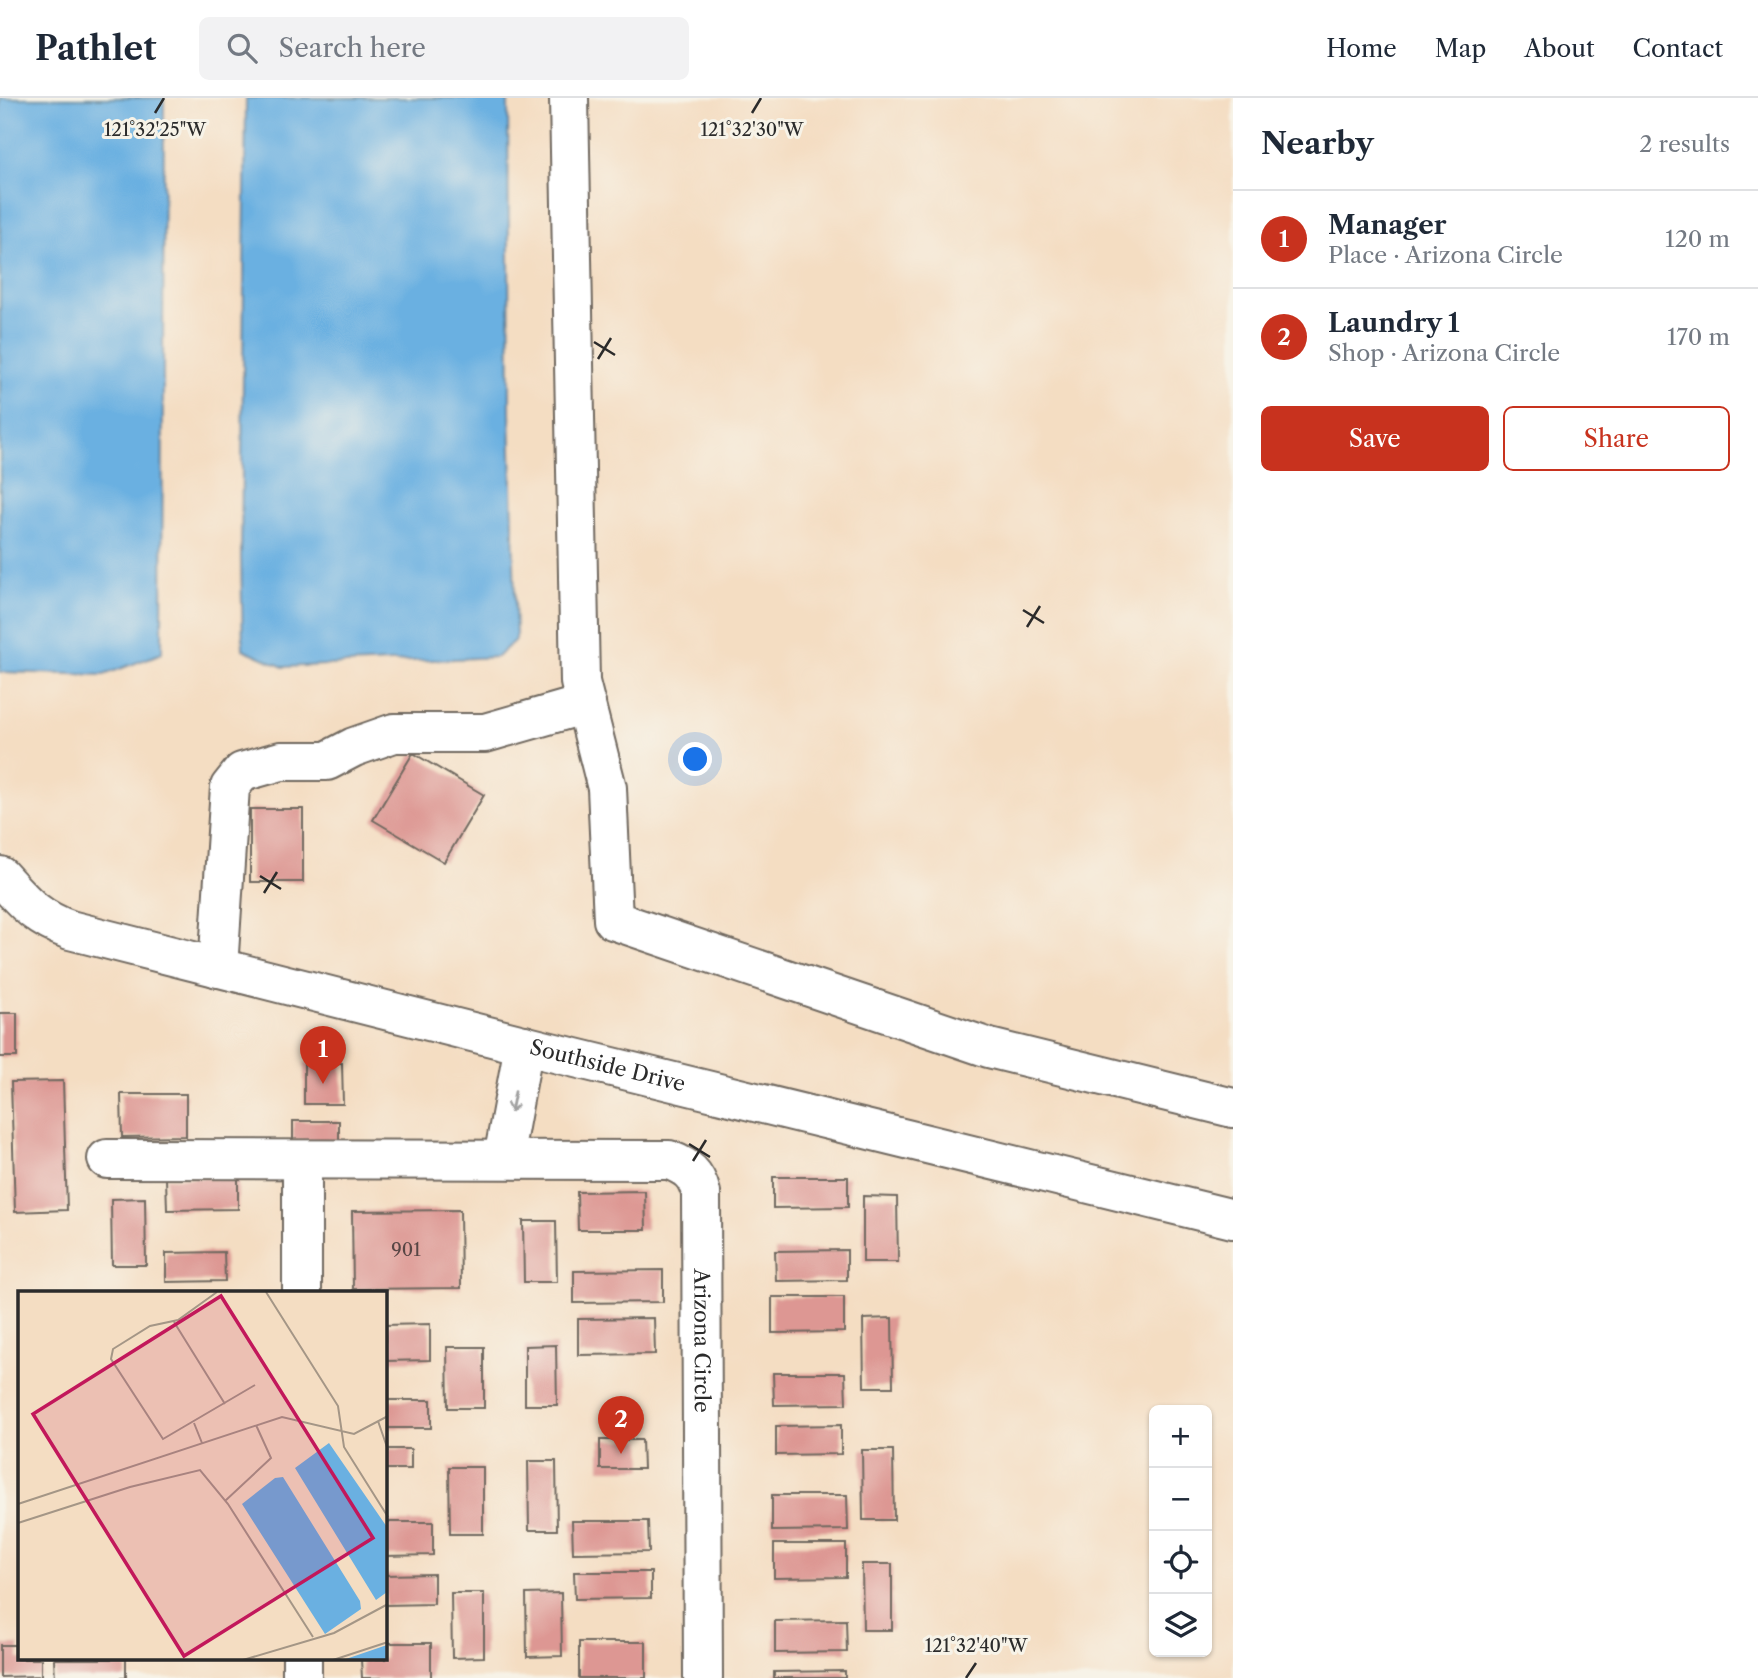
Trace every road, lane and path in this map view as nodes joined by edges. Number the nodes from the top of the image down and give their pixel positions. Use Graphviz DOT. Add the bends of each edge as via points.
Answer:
graph roads {
  1 [pos="569,98"];
  2 [pos="586,704"];
  3 [pos="0,876"];
  4 [pos="218,968"];
  5 [pos="536,1048"];
  6 [pos="1233,1108"];
  7 [pos="107,1159"];
  8 [pos="516,1159"];
  9 [pos="302,1160"];
  10 [pos="1233,1219"];
  11 [pos="302,1291"];
  12 [pos="302,1660"];
  13 [pos="302,1678"];
  14 [pos="703,1678"];
  1 -- 2 [label="street" via="580,682"];
  2 -- 4 [label="street" via="485,733 394,733 327,761 281,761 242,772 230,788"];
  2 -- 6 [label="street" via="607,788 613,920 989,1048"];
  3 -- 4 [label="street, Southside Drive" via="49,922"];
  4 -- 5 [label="street, Southside Drive"];
  5 -- 8 [label="street"];
  5 -- 10 [label="street, Southside Drive"];
  7 -- 9 [label="street, Arizona Circle"];
  8 -- 9 [label="street, Arizona Circle"];
  8 -- 14 [label="street, Arizona Circle" via="670,1160 697,1177 701,1193"];
  9 -- 11 [label="street"];
  12 -- 13 [label="street"];
}
